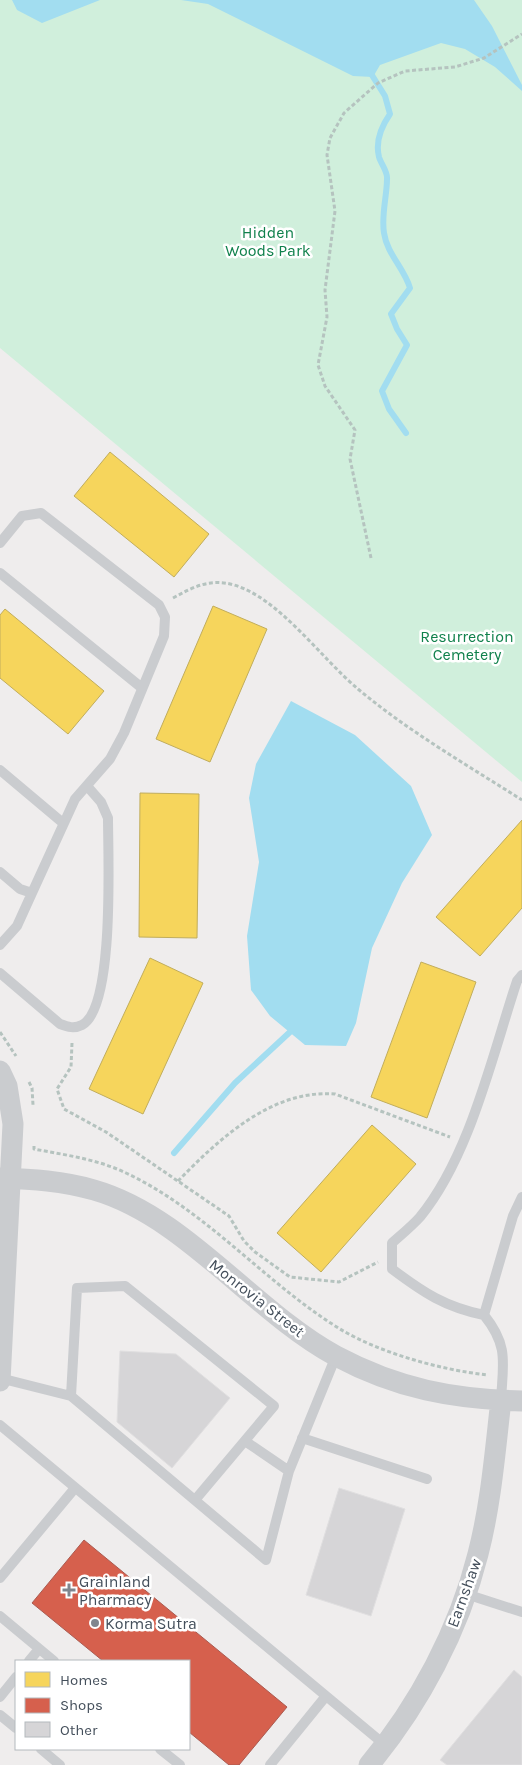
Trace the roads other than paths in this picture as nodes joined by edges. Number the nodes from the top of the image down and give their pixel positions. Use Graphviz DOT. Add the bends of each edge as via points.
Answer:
graph roads {
  1 [pos="0,543"];
  2 [pos="0,573"];
  3 [pos="142,688"];
  4 [pos="0,770"];
  5 [pos="86,786"];
  6 [pos="63,823"];
  7 [pos="0,872"];
  8 [pos="32,893"];
  9 [pos="0,945"];
  10 [pos="0,973"];
  11 [pos="522,975"];
  12 [pos="0,1072"];
  13 [pos="5,1178"];
  14 [pos="522,1197"];
  15 [pos="484,1315"];
  16 [pos="336,1356"];
  17 [pos="0,1379"];
  18 [pos="70,1396"];
  19 [pos="512,1401"];
  20 [pos="0,1425"];
  21 [pos="302,1438"];
  22 [pos="245,1441"];
  23 [pos="289,1471"];
  24 [pos="427,1479"];
  25 [pos="75,1488"];
  26 [pos="195,1500"];
  27 [pos="0,1578"];
  28 [pos="466,1594"];
  29 [pos="522,1612"];
  30 [pos="0,1616"];
  31 [pos="39,1649"];
  32 [pos="30,1660"];
  33 [pos="53,1660"];
  34 [pos="15,1678"];
  35 [pos="326,1696"];
  36 [pos="0,1697"];
  37 [pos="0,1714"];
  38 [pos="15,1727"];
  39 [pos="385,1745"];
  40 [pos="42,1750"];
  41 [pos="161,1750"];
  42 [pos="372,1764"];
  43 [pos="60,1765"];
  44 [pos="180,1765"];
  45 [pos="270,1765"];
  1 -- 3 [label="lane" via="22,516 41,513 159,605 165,617 164,636"];
  2 -- 3 [label="lane"];
  3 -- 5 [label="lane" via="110,759"];
  4 -- 6 [label="lane"];
  5 -- 6 [label="lane" via="74,799"];
  5 -- 10 [label="lane" via="101,802 108,818 106,958 101,990 92,1015 84,1025 72,1028 60,1024"];
  6 -- 8 [label="lane"];
  7 -- 8 [label="lane" via="20,889"];
  8 -- 9 [label="lane" via="17,926"];
  11 -- 15 [label="lane" via="517,981 464,1142 440,1188 419,1217 392,1243 392,1269 422,1292 457,1309"];
  12 -- 13 [label="street" via="7,1086 13,1124"];
  13 -- 16 [label="street, Monrovia Street" via="71,1184 95,1190 137,1208 187,1242 293,1329"];
  13 -- 17 [label="street"];
  14 -- 15 [label="lane" via="513,1216"];
  15 -- 19 [label="lane" via="498,1332 503,1355 502,1376"];
  16 -- 19 [label="street, Monrovia Street" via="372,1373 423,1390 464,1399"];
  16 -- 21 [label="lane"];
  17 -- 18 [label="lane"];
  18 -- 22 [label="lane" via="77,1288 125,1286 274,1406"];
  18 -- 26 [label="lane"];
  19 -- 28 [label="street, Earnshaw"];
  20 -- 25 [label="lane"];
  21 -- 23 [label="lane"];
  21 -- 24 [label="lane"];
  22 -- 23 [label="lane"];
  22 -- 26 [label="lane"];
  23 -- 26 [label="lane" via="266,1560"];
  25 -- 27 [label="lane"];
  25 -- 35 [label="lane"];
  28 -- 29 [label="lane"];
  28 -- 39 [label="street, Earnshaw" via="438,1658"];
  30 -- 31 [label="lane"];
  31 -- 32 [label="lane"];
  31 -- 33 [label="lane"];
  34 -- 36 [label="lane"];
  35 -- 39 [label="lane"];
  35 -- 45 [label="lane"];
  37 -- 38 [label="lane"];
  39 -- 42 [label="street, Earnshaw"];
  40 -- 43 [label="lane"];
  41 -- 44 [label="lane"];
}
